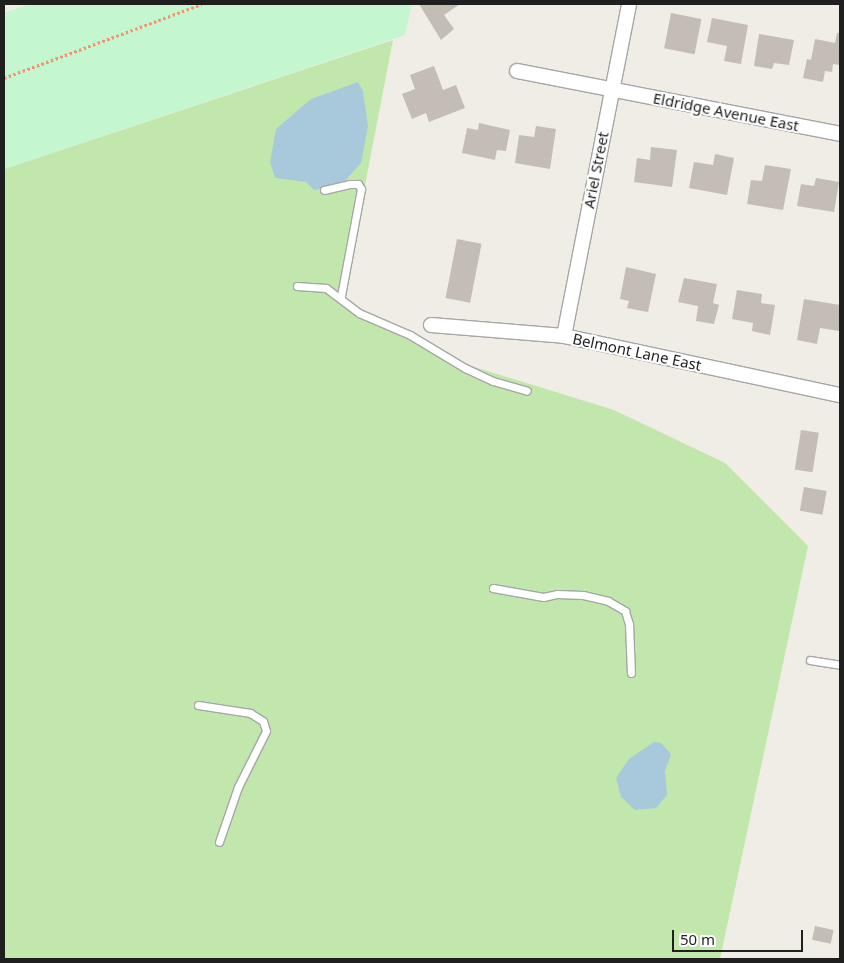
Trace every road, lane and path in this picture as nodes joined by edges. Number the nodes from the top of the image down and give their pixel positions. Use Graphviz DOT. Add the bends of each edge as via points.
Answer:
graph roads {
  1 [pos="202,4"];
  2 [pos="629,4"];
  3 [pos="517,71"];
  4 [pos="4,78"];
  5 [pos="612,90"];
  6 [pos="840,134"];
  7 [pos="324,190"];
  8 [pos="297,286"];
  9 [pos="341,296"];
  10 [pos="431,325"];
  11 [pos="564,336"];
  12 [pos="527,391"];
  13 [pos="840,395"];
  14 [pos="493,588"];
  15 [pos="810,660"];
  16 [pos="840,665"];
  17 [pos="631,673"];
  18 [pos="198,706"];
  19 [pos="219,842"];
  1 -- 4 [label="path"];
  2 -- 5 [label="street, Ariel Street"];
  3 -- 5 [label="street, Eldridge Avenue East"];
  5 -- 6 [label="street, Eldridge Avenue East"];
  5 -- 11 [label="street, Ariel Street"];
  7 -- 9 [label="lane" via="348,184 358,184 361,189"];
  8 -- 9 [label="lane" via="326,288"];
  9 -- 12 [label="lane" via="359,312 410,335 465,368"];
  10 -- 11 [label="street, Belmont Lane East"];
  11 -- 13 [label="street, Belmont Lane East"];
  14 -- 17 [label="lane" via="542,597 583,595 608,601 625,612 629,624"];
  15 -- 16 [label="lane"];
  18 -- 19 [label="lane" via="250,714 263,721 266,731 238,787"];
}
